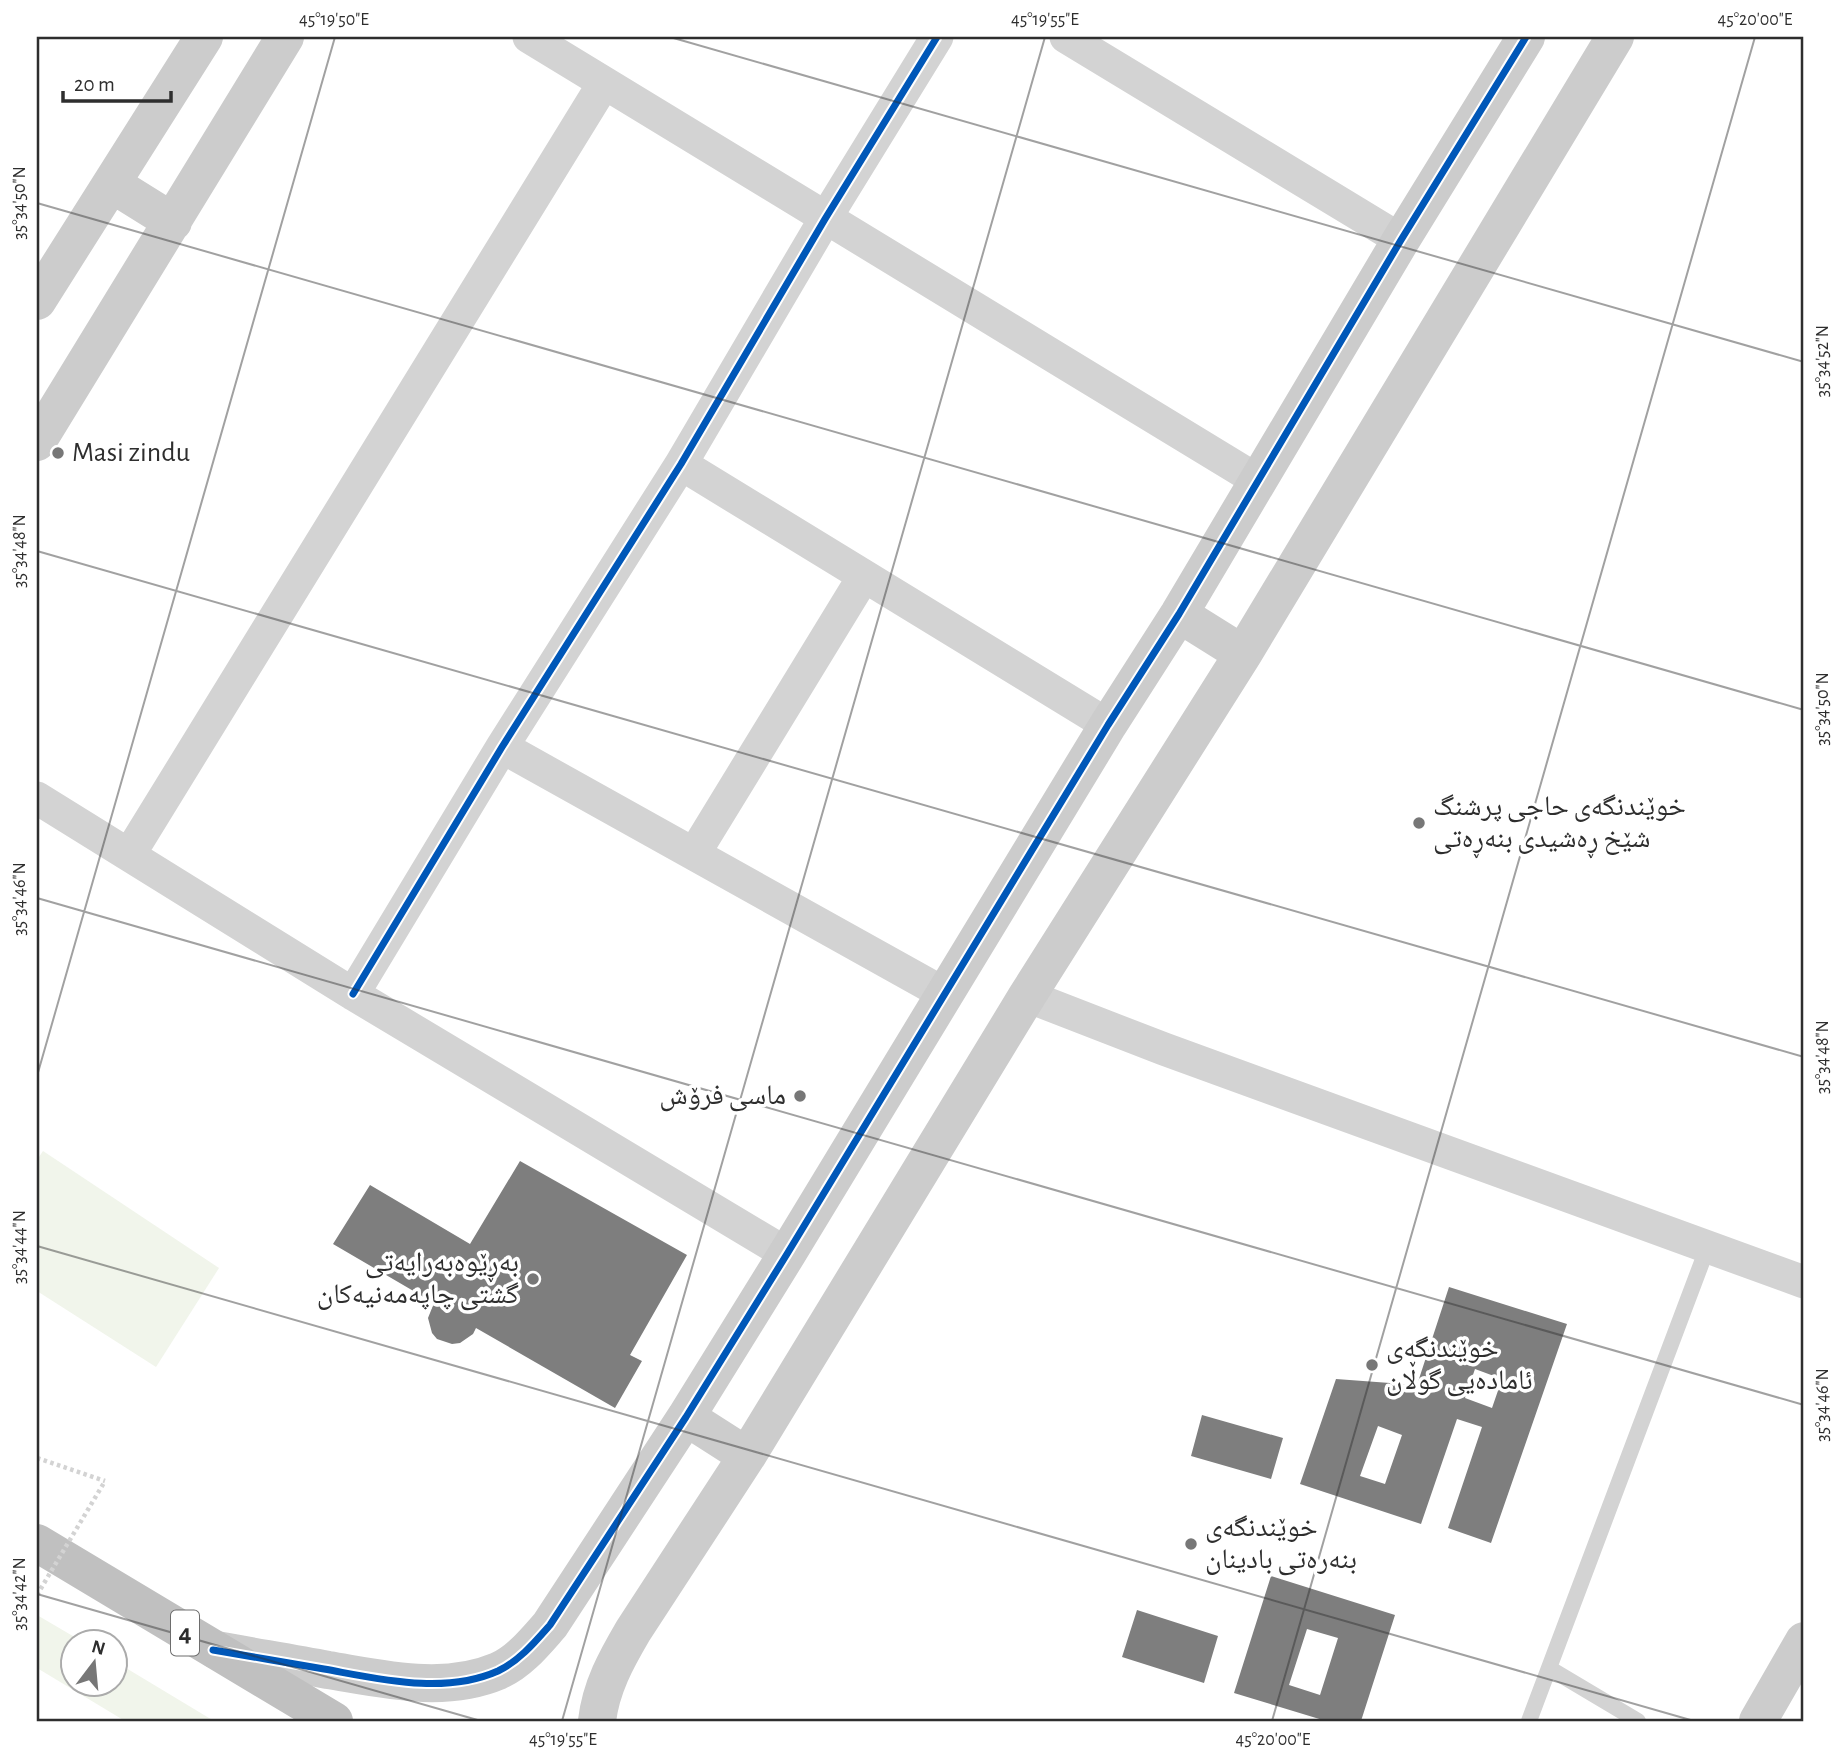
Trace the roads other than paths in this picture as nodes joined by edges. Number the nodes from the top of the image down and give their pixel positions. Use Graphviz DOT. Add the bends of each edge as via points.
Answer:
graph roads {
  1 [pos="204,37"];
  2 [pos="285,37"];
  3 [pos="529,37"];
  4 [pos="937,37"];
  5 [pos="1066,37"];
  6 [pos="1526,37"];
  7 [pos="1615,37"];
  8 [pos="604,83"];
  9 [pos="112,184"];
  10 [pos="825,219"];
  11 [pos="173,222"];
  12 [pos="1401,240"];
  13 [pos="37,301"];
  14 [pos="37,442"];
  15 [pos="681,464"];
  16 [pos="1257,480"];
  17 [pos="864,576"];
  18 [pos="1179,614"];
  19 [pos="1243,654"];
  20 [pos="1108,725"];
  21 [pos="502,747"];
  22 [pos="37,798"];
  23 [pos="694,854"];
  24 [pos="130,855"];
  25 [pos="943,993"];
  26 [pos="353,994"];
  27 [pos="1027,996"];
  28 [pos="1708,1246"];
  29 [pos="787,1254"];
  30 [pos="1804,1282"];
  31 [pos="686,1417"];
  32 [pos="747,1456"];
  33 [pos="37,1543"];
  34 [pos="1804,1641"];
  35 [pos="213,1650"];
  36 [pos="1549,1668"];
  37 [pos="334,1721"];
  38 [pos="597,1721"];
  39 [pos="1529,1721"];
  40 [pos="1637,1721"];
  41 [pos="1758,1721"];
  1 -- 9 [label="street"];
  2 -- 11 [label="street"];
  3 -- 8 [label="street"];
  4 -- 10 [label="street"];
  5 -- 12 [label="street"];
  6 -- 12 [label="street"];
  7 -- 19 [label="street"];
  8 -- 10 [label="street"];
  8 -- 24 [label="street"];
  9 -- 11 [label="street"];
  9 -- 13 [label="street"];
  10 -- 15 [label="street"];
  10 -- 16 [label="street"];
  11 -- 14 [label="street"];
  12 -- 16 [label="street"];
  15 -- 17 [label="street"];
  15 -- 21 [label="street"];
  16 -- 18 [label="street"];
  17 -- 20 [label="street"];
  17 -- 23 [label="street"];
  18 -- 19 [label="street"];
  18 -- 20 [label="street"];
  19 -- 27 [label="street"];
  20 -- 25 [label="street"];
  21 -- 23 [label="street"];
  21 -- 26 [label="street"];
  22 -- 24 [label="street"];
  23 -- 25 [label="street"];
  24 -- 26 [label="street"];
  25 -- 29 [label="street"];
  26 -- 29 [label="street"];
  27 -- 28 [label="street"];
  27 -- 32 [label="street"];
  28 -- 30 [label="street"];
  28 -- 36 [label="lane"];
  29 -- 31 [label="street"];
  31 -- 32 [label="street"];
  31 -- 35 [label="street" via="550,1625 500,1670 463,1681 406,1682"];
  32 -- 38 [label="street" via="617,1658 603,1690"];
  33 -- 35 [label="highway, 4"];
  34 -- 41 [label="street"];
  35 -- 37 [label="highway, 4"];
  36 -- 39 [label="lane"];
  36 -- 40 [label="lane"];
}
